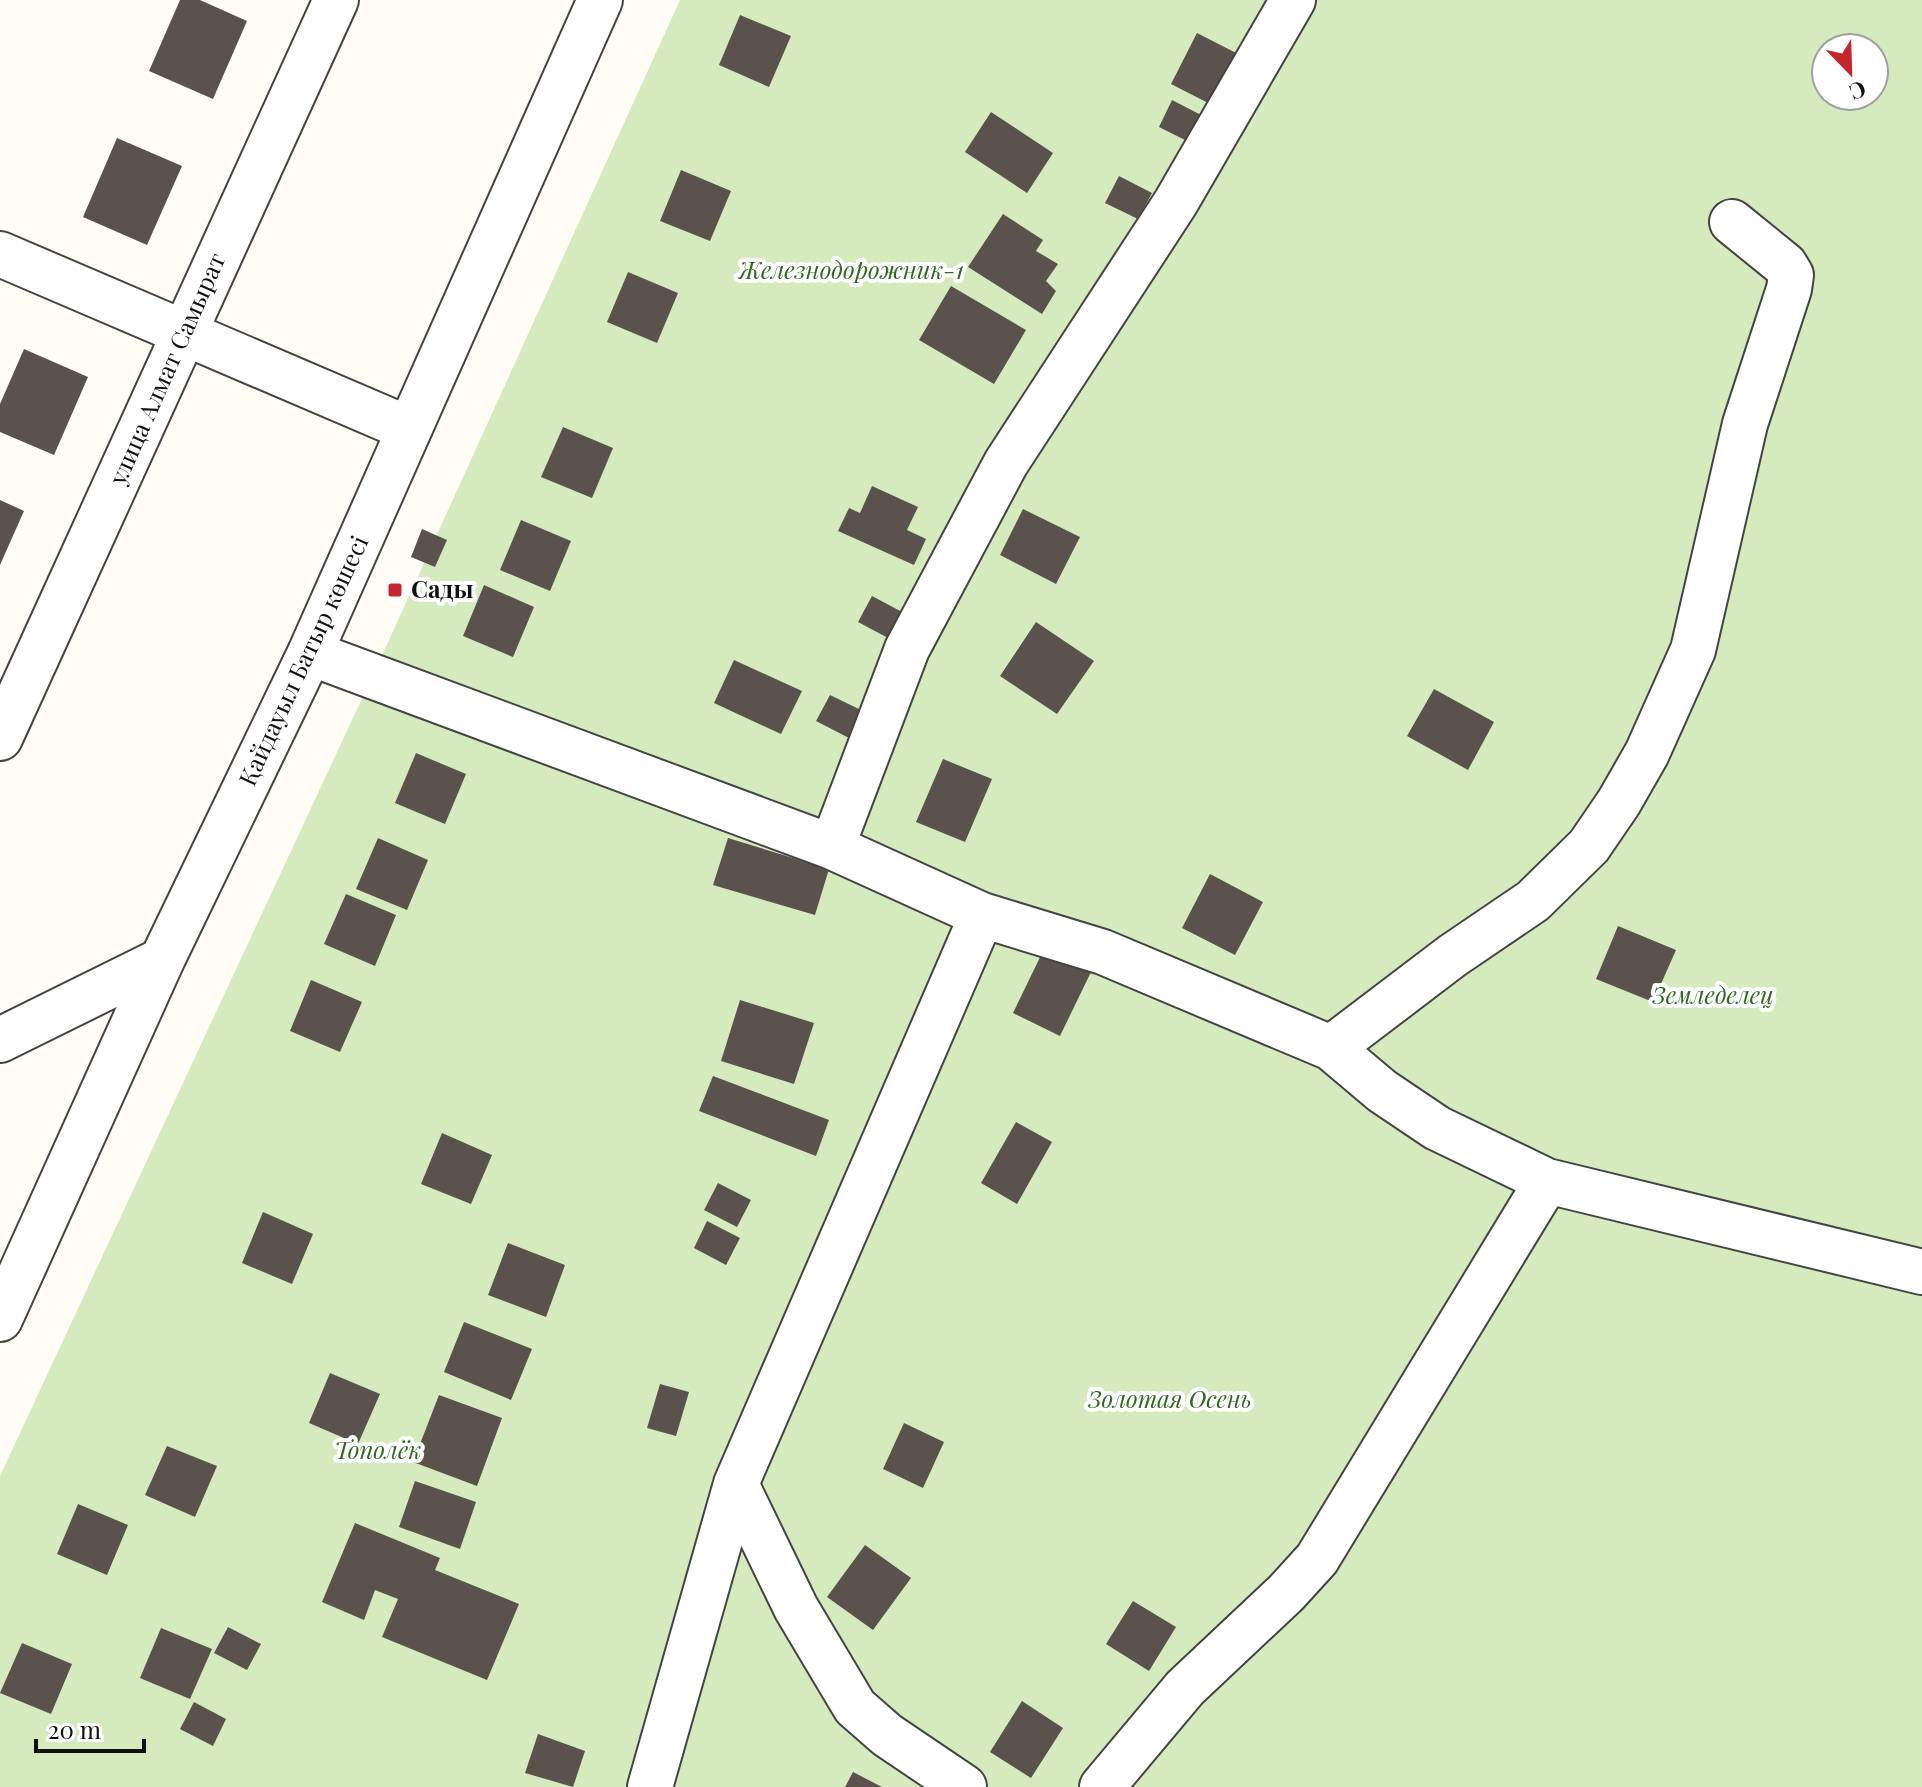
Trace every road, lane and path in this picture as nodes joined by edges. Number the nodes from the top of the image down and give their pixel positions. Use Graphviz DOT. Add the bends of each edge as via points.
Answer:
graph roads {
  1 [pos="336,0"];
  2 [pos="600,0"];
  3 [pos="1293,0"];
  4 [pos="1732,222"];
  5 [pos="0,254"];
  6 [pos="184,333"];
  7 [pos="409,429"];
  8 [pos="310,653"];
  9 [pos="0,738"];
  10 [pos="832,847"];
  11 [pos="982,915"];
  12 [pos="162,960"];
  13 [pos="0,1040"];
  14 [pos="1331,1048"];
  15 [pos="1547,1181"];
  16 [pos="1922,1272"];
  17 [pos="0,1319"];
  18 [pos="736,1484"];
  19 [pos="650,1787"];
  20 [pos="964,1787"];
  21 [pos="1102,1787"];
  1 -- 6 [label="street, улица Алмат Самырат"];
  2 -- 7 [label="street, Қайдауыл Батыр көшесі"];
  3 -- 10 [label="street" via="1176,202 1006,463 907,649"];
  4 -- 14 [label="street" via="1785,265 1791,275 1789,289 1745,424 1693,650 1647,753 1589,846 1533,901"];
  5 -- 6 [label="street"];
  6 -- 7 [label="street"];
  6 -- 9 [label="street, улица Алмат Самырат"];
  7 -- 8 [label="street, Қайдауыл Батыр көшесі"];
  8 -- 10 [label="street"];
  8 -- 12 [label="street, Қайдауыл Батыр көшесі"];
  10 -- 11 [label="street"];
  11 -- 14 [label="street" via="1103,952"];
  11 -- 18 [label="street"];
  12 -- 13 [label="street"];
  12 -- 17 [label="street, Қайдауыл Батыр көшесі"];
  14 -- 15 [label="street" via="1437,1128"];
  15 -- 16 [label="street"];
  15 -- 21 [label="street" via="1317,1559 1185,1688"];
  18 -- 19 [label="street"];
  18 -- 20 [label="street" via="796,1608 855,1707"];
}
